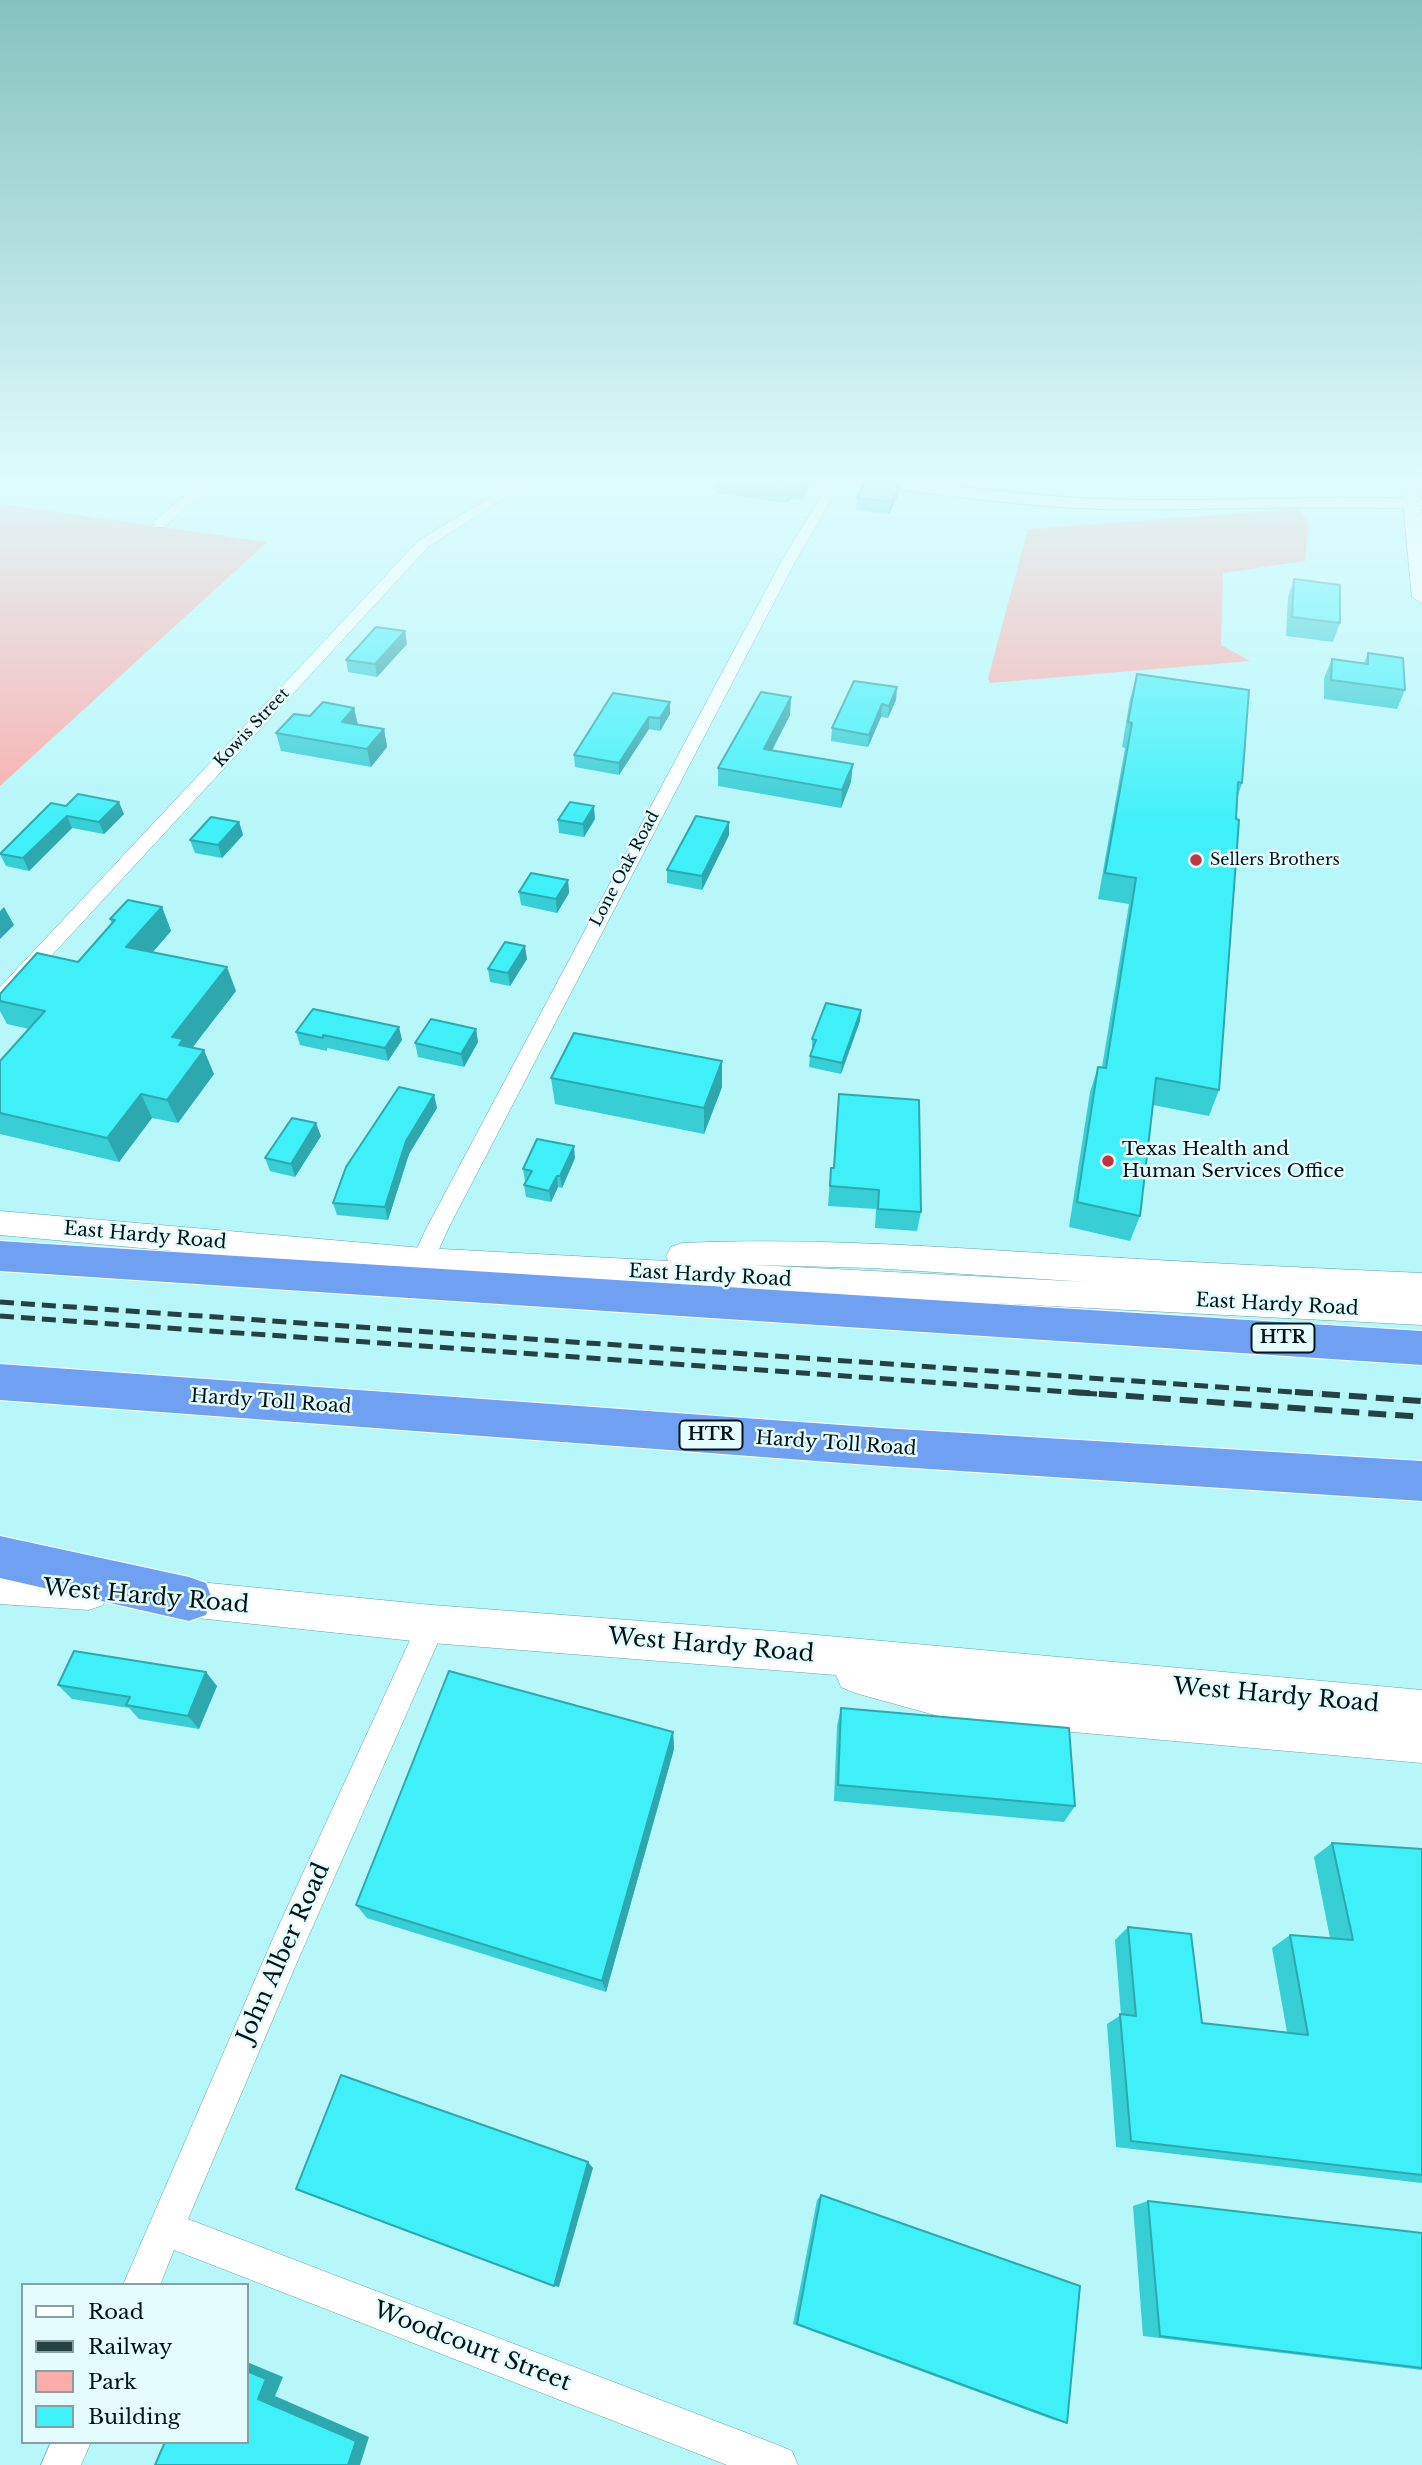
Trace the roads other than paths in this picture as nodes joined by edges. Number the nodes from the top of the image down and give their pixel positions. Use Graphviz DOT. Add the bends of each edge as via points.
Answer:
graph roads {
  1 [pos="374,596"];
  2 [pos="770,596"];
  3 [pos="0,999"];
  4 [pos="0,1223"];
  5 [pos="0,1256"];
  6 [pos="423,1261"];
  7 [pos="1422,1286"];
  8 [pos="1422,1312"];
  9 [pos="1422,1348"];
  10 [pos="0,1382"];
  11 [pos="1422,1481"];
  12 [pos="0,1558"];
  13 [pos="0,1586"];
  14 [pos="189,1599"];
  15 [pos="432,1624"];
  16 [pos="773,1650"];
  17 [pos="1422,1710"];
  18 [pos="1422,1742"];
  19 [pos="166,2229"];
  20 [pos="142,2283"];
  21 [pos="70,2444"];
  22 [pos="61,2465"];
  23 [pos="778,2465"];
  1 -- 3 [label="street, Kowis Street"];
  2 -- 6 [label="street, Lone Oak Road"];
  4 -- 6 [label="main road, East Hardy Road"];
  5 -- 9 [label="highway, HTR"];
  6 -- 7 [label="main road" via="765,1252"];
  6 -- 8 [label="main road, East Hardy Road"];
  10 -- 11 [label="highway, Hardy Toll Road / HTR"];
  12 -- 14 [label="highway"];
  13 -- 14 [label="main road, West Hardy Road"];
  14 -- 15 [label="main road, West Hardy Road"];
  15 -- 16 [label="main road, West Hardy Road"];
  15 -- 19 [label="street, John Alber Road"];
  16 -- 17 [label="main road, West Hardy Road"];
  16 -- 18 [label="main road" via="960,1702"];
  19 -- 20 [label="street, John Alber Road"];
  19 -- 23 [label="street, Woodcourt Street"];
  21 -- 22 [label="street"];
}
